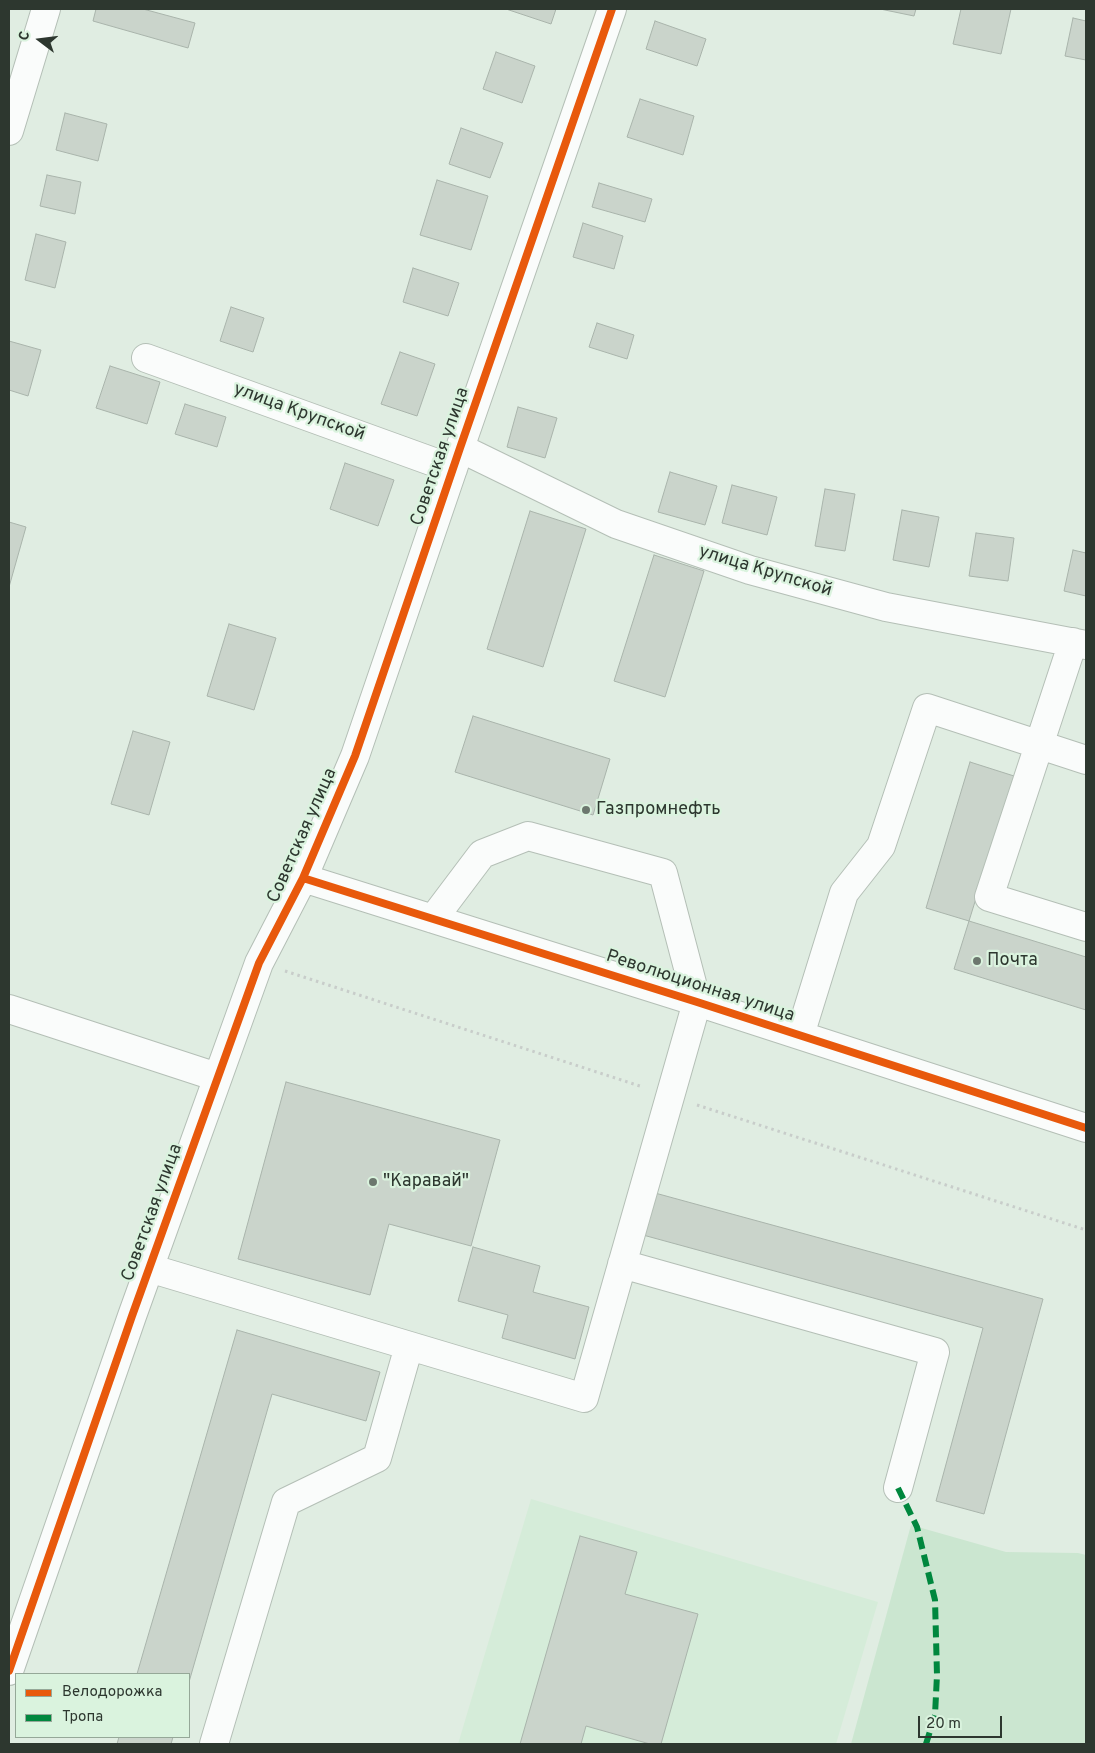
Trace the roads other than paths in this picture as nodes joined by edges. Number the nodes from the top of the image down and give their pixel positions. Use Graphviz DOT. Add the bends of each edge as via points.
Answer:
graph roads {
  1 [pos="46,9"];
  2 [pos="612,9"];
  3 [pos="10,120"];
  4 [pos="146,358"];
  5 [pos="456,458"];
  6 [pos="1080,644"];
  7 [pos="1038,744"];
  8 [pos="1086,760"];
  9 [pos="303,878"];
  10 [pos="433,919"];
  11 [pos="1086,927"];
  12 [pos="697,1002"];
  13 [pos="9,1009"];
  14 [pos="800,1035"];
  15 [pos="217,1076"];
  16 [pos="1086,1128"];
  17 [pos="622,1264"];
  18 [pos="149,1268"];
  19 [pos="409,1346"];
  20 [pos="898,1488"];
  21 [pos="9,1671"];
  22 [pos="214,1744"];
  1 -- 3 [label="street"];
  2 -- 5 [label="street, Советская улица"];
  4 -- 5 [label="street, улица Крупской"];
  5 -- 6 [label="street, улица Крупской" via="616,524 750,570 886,607"];
  5 -- 9 [label="street, Советская улица" via="355,756"];
  6 -- 7 [label="street"];
  7 -- 8 [label="street"];
  7 -- 11 [label="street" via="989,897"];
  7 -- 14 [label="street" via="927,708 881,846 844,893"];
  9 -- 10 [label="street, Революционная улица"];
  9 -- 15 [label="street, Советская улица" via="259,963"];
  10 -- 12 [label="street, Революционная улица"];
  10 -- 12 [label="street" via="482,854 528,836 663,873"];
  12 -- 14 [label="street, Революционная улица"];
  12 -- 17 [label="street"];
  13 -- 15 [label="street"];
  14 -- 16 [label="street, Революционная улица"];
  15 -- 18 [label="street, Советская улица"];
  17 -- 19 [label="street" via="584,1398"];
  17 -- 20 [label="street" via="935,1352"];
  18 -- 19 [label="street"];
  18 -- 21 [label="street, Советская улица"];
  19 -- 22 [label="street" via="377,1458 286,1502"];
}
